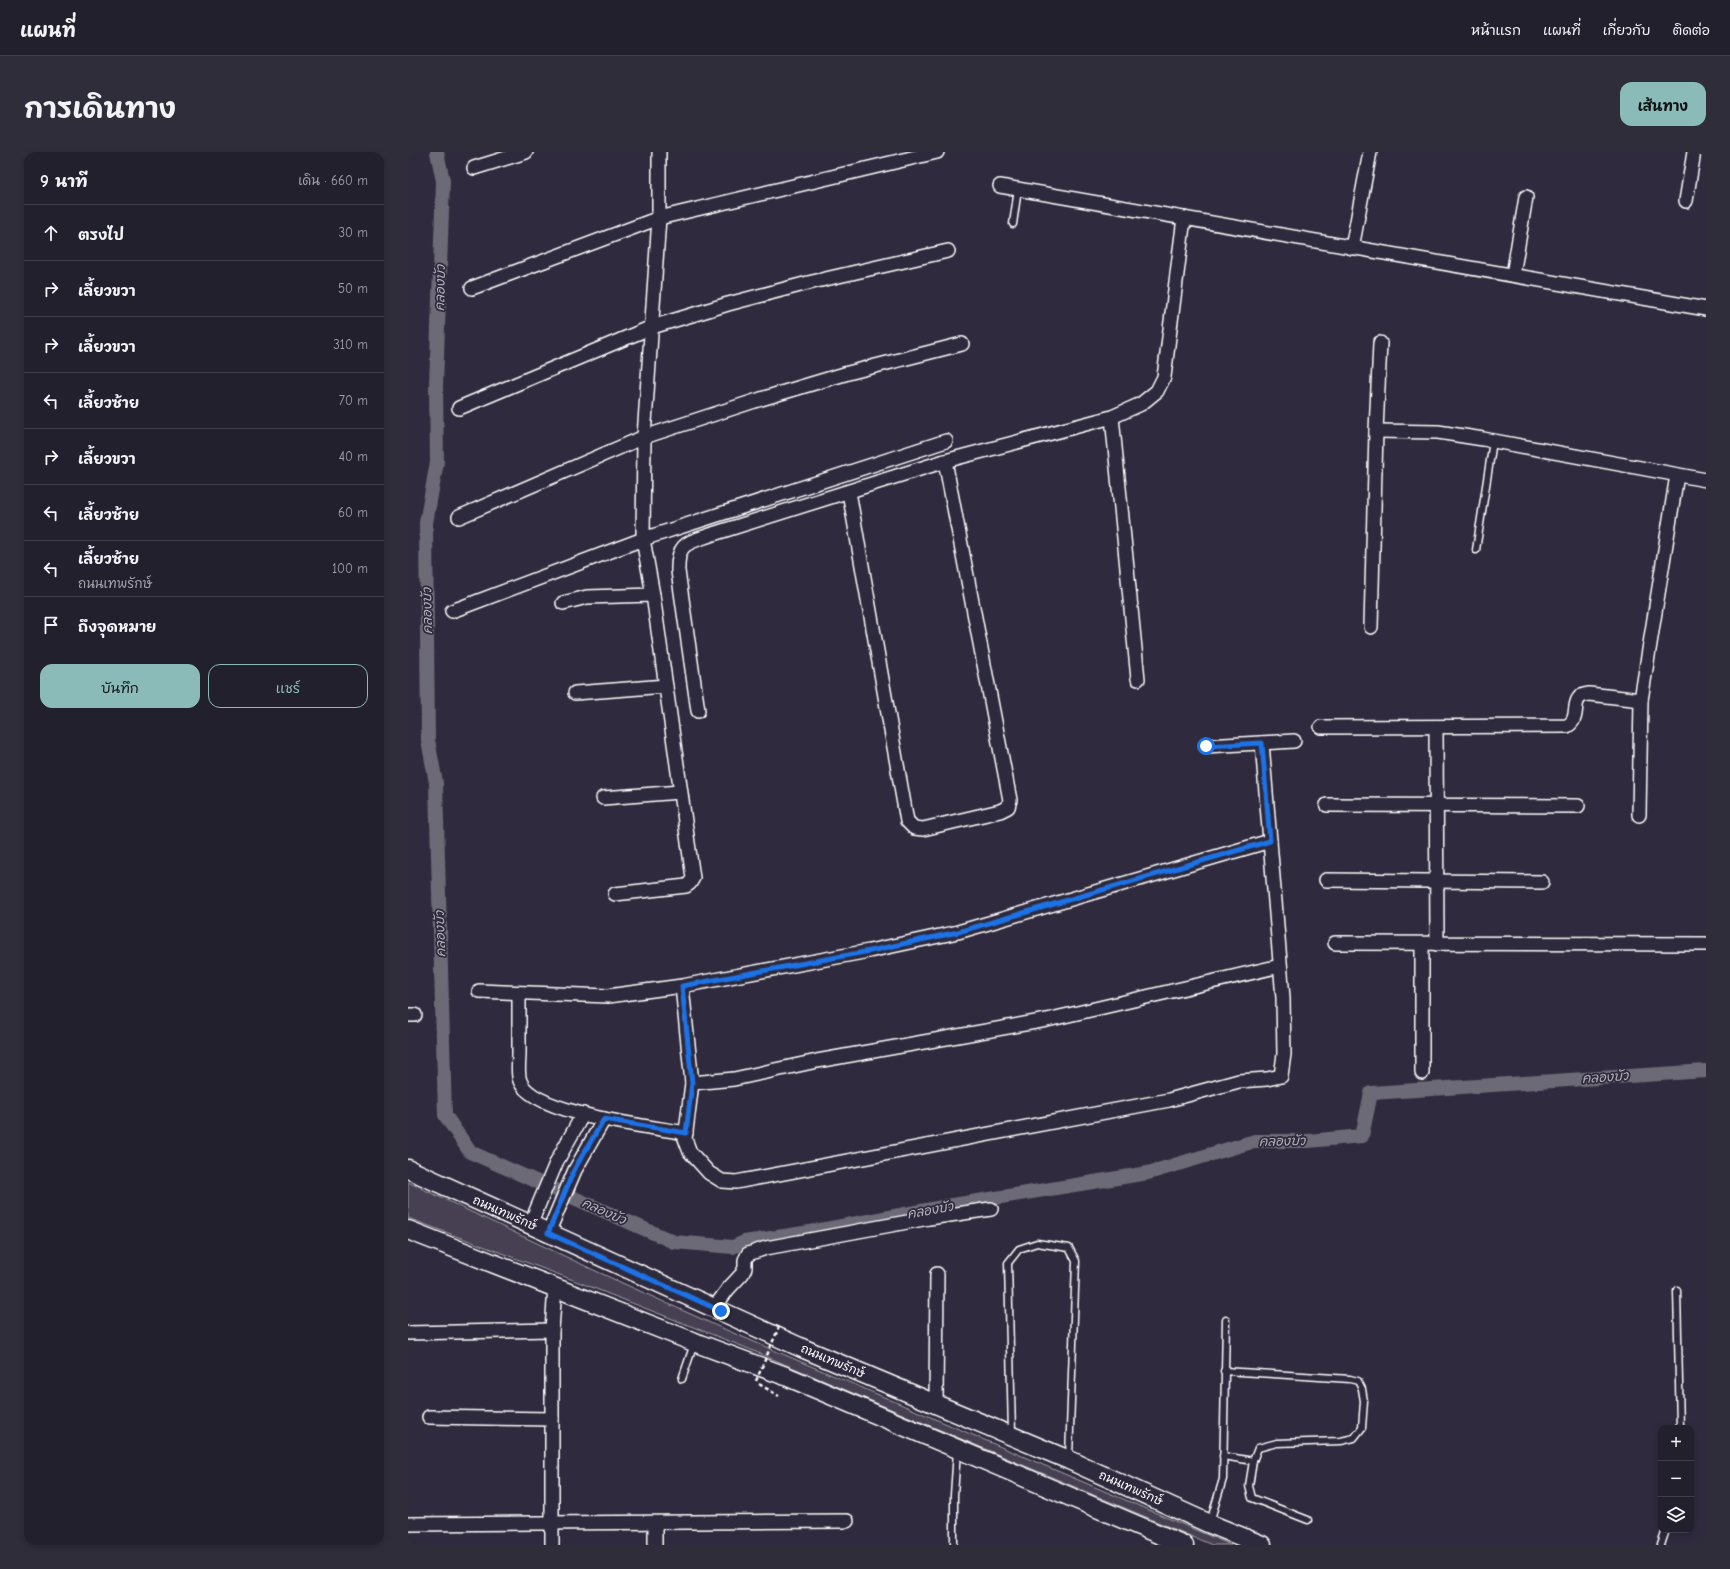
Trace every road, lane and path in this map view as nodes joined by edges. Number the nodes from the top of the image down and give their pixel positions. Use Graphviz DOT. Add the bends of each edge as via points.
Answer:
graph roads {
  1 [pos="526,152"];
  2 [pos="659,152"];
  3 [pos="937,152"];
  4 [pos="1370,152"];
  5 [pos="1694,152"];
  6 [pos="474,168"];
  7 [pos="1000,186"];
  8 [pos="1018,189"];
  9 [pos="1526,197"];
  10 [pos="1686,201"];
  11 [pos="659,218"];
  12 [pos="1184,218"];
  13 [pos="1013,224"];
  14 [pos="1352,248"];
  15 [pos="948,251"];
  16 [pos="1513,275"];
  17 [pos="472,288"];
  18 [pos="1706,309"];
  19 [pos="652,327"];
  20 [pos="1380,343"];
  21 [pos="962,344"];
  22 [pos="459,408"];
  23 [pos="1112,417"];
  24 [pos="1376,431"];
  25 [pos="644,438"];
  26 [pos="946,440"];
  27 [pos="1493,440"];
  28 [pos="945,461"];
  29 [pos="1677,475"];
  30 [pos="1706,480"];
  31 [pos="849,492"];
  32 [pos="459,517"];
  33 [pos="643,539"];
  34 [pos="1476,550"];
  35 [pos="653,594"];
  36 [pos="563,603"];
  37 [pos="452,611"];
  38 [pos="1371,627"];
  39 [pos="1138,679"];
  40 [pos="666,686"];
  41 [pos="575,693"];
  42 [pos="1641,700"];
  43 [pos="698,711"];
  44 [pos="1321,727"];
  45 [pos="1436,727"];
  46 [pos="1294,741"];
  47 [pos="1262,743"];
  48 [pos="1206,746"];
  49 [pos="680,792"];
  50 [pos="603,798"];
  51 [pos="1327,806"];
  52 [pos="1436,806"];
  53 [pos="1578,806"];
  54 [pos="1638,815"];
  55 [pos="1270,841"];
  56 [pos="1326,880"];
  57 [pos="1437,882"];
  58 [pos="1542,882"];
  59 [pos="615,894"];
  60 [pos="1334,943"];
  61 [pos="1422,944"];
  62 [pos="1437,944"];
  63 [pos="1706,944"];
  64 [pos="1280,966"];
  65 [pos="682,986"];
  66 [pos="479,991"];
  67 [pos="519,993"];
  68 [pos="1422,1073"];
  69 [pos="692,1083"];
  70 [pos="583,1114"];
  71 [pos="604,1119"];
  72 [pos="686,1133"];
  73 [pos="408,1169"];
  74 [pos="992,1209"];
  75 [pos="530,1225"];
  76 [pos="408,1230"];
  77 [pos="548,1233"];
  78 [pos="937,1274"];
  79 [pos="555,1287"];
  80 [pos="1677,1290"];
  81 [pos="714,1308"];
  82 [pos="1226,1320"];
  83 [pos="779,1327"];
  84 [pos="552,1330"];
  85 [pos="408,1333"];
  86 [pos="694,1342"];
  87 [pos="1224,1371"];
  88 [pos="682,1379"];
  89 [pos="778,1396"];
  90 [pos="936,1405"];
  91 [pos="429,1417"];
  92 [pos="552,1418"];
  93 [pos="1680,1425"];
  94 [pos="1012,1437"];
  95 [pos="957,1449"];
  96 [pos="1223,1456"];
  97 [pos="1069,1460"];
  98 [pos="1252,1461"];
  99 [pos="1308,1520"];
  100 [pos="847,1522"];
  101 [pos="552,1523"];
  102 [pos="655,1523"];
  103 [pos="408,1524"];
  104 [pos="1210,1524"];
  105 [pos="1665,1533"];
  106 [pos="552,1545"];
  107 [pos="655,1545"];
  108 [pos="954,1545"];
  109 [pos="1184,1545"];
  110 [pos="1262,1545"];
  111 [pos="1662,1545"];
  1 -- 6 [label="street"];
  2 -- 11 [label="street"];
  3 -- 11 [label="street"];
  4 -- 14 [label="street"];
  5 -- 10 [label="street"];
  7 -- 8 [label="street"];
  8 -- 12 [label="street"];
  8 -- 13 [label="lane"];
  9 -- 16 [label="street"];
  11 -- 17 [label="street"];
  11 -- 19 [label="street"];
  12 -- 14 [label="street"];
  12 -- 23 [label="street" via="1164,377 1157,391 1141,404"];
  14 -- 16 [label="street"];
  15 -- 19 [label="street" via="808,283"];
  16 -- 18 [label="street"];
  19 -- 22 [label="street"];
  19 -- 25 [label="street"];
  20 -- 24 [label="street"];
  21 -- 25 [label="street" via="833,377"];
  23 -- 28 [label="street"];
  23 -- 39 [label="street"];
  24 -- 27 [label="street" via="1438,432"];
  24 -- 38 [label="street"];
  25 -- 32 [label="street"];
  25 -- 33 [label="street"];
  26 -- 33 [label="street"];
  27 -- 29 [label="street"];
  27 -- 34 [label="lane"];
  28 -- 31 [label="street"];
  28 -- 31 [label="street" via="1010,800 1008,807 1000,811 923,830 914,828 907,821"];
  29 -- 30 [label="street"];
  29 -- 42 [label="street"];
  31 -- 43 [label="street" via="713,534 684,545 679,551 678,571"];
  33 -- 35 [label="street"];
  33 -- 37 [label="street"];
  35 -- 36 [label="street" via="587,597"];
  35 -- 40 [label="street"];
  40 -- 41 [label="street"];
  40 -- 49 [label="street"];
  42 -- 45 [label="street" via="1582,694 1576,705 1574,720 1567,726"];
  42 -- 54 [label="street"];
  44 -- 45 [label="street"];
  45 -- 52 [label="street"];
  46 -- 47 [label="street"];
  47 -- 48 [label="street"];
  47 -- 55 [label="street"];
  49 -- 50 [label="street"];
  49 -- 59 [label="street" via="693,878 690,883 686,886"];
  51 -- 52 [label="street"];
  52 -- 53 [label="street"];
  52 -- 57 [label="street"];
  55 -- 64 [label="street"];
  55 -- 65 [label="street" via="958,932"];
  56 -- 57 [label="street"];
  57 -- 58 [label="street"];
  57 -- 62 [label="street"];
  60 -- 61 [label="street"];
  61 -- 62 [label="street"];
  61 -- 68 [label="street"];
  62 -- 63 [label="street"];
  64 -- 69 [label="street" via="1047,1020 817,1061 734,1079"];
  64 -- 72 [label="street" via="1284,1054 1281,1076 1239,1081 1169,1100 736,1182 722,1180 698,1163 685,1140"];
  65 -- 67 [label="street" via="608,996"];
  65 -- 69 [label="street"];
  66 -- 67 [label="street"];
  67 -- 70 [label="street" via="520,1081 530,1094 552,1105"];
  69 -- 72 [label="street"];
  70 -- 71 [label="street"];
  70 -- 75 [label="street" via="557,1161"];
  71 -- 72 [label="street"];
  71 -- 77 [label="street" via="574,1170"];
  73 -- 75 [label="main road, ถนนเทพรักษ์"];
  74 -- 81 [label="street" via="929,1218 772,1247 748,1254 742,1274"];
  75 -- 77 [label="main road, ถนนเทพรักษ์"];
  76 -- 79 [label="main road"];
  77 -- 81 [label="main road, ถนนเทพรักษ์"];
  78 -- 90 [label="street"];
  79 -- 84 [label="street"];
  79 -- 86 [label="main road"];
  80 -- 93 [label="lane"];
  81 -- 90 [label="main road, ถนนเทพรักษ์"];
  82 -- 87 [label="lane"];
  83 -- 89 [label="path, bridge" via="756,1381"];
  84 -- 85 [label="street"];
  84 -- 92 [label="street"];
  86 -- 88 [label="lane"];
  86 -- 95 [label="main road" via="788,1377"];
  87 -- 96 [label="lane"];
  87 -- 98 [label="lane" via="1358,1381 1362,1389 1362,1428 1354,1438 1341,1441 1277,1443 1258,1448"];
  90 -- 94 [label="main road, ถนนเทพรักษ์"];
  91 -- 92 [label="street"];
  92 -- 101 [label="street"];
  94 -- 97 [label="main road, ถนนเทพรักษ์"];
  94 -- 97 [label="lane" via="1008,1263 1019,1249 1037,1243 1069,1248 1076,1260"];
  95 -- 108 [label="lane"];
  95 -- 109 [label="main road"];
  96 -- 98 [label="lane"];
  96 -- 104 [label="lane" via="1223,1479"];
  97 -- 104 [label="main road, ถนนเทพรักษ์"];
  98 -- 99 [label="lane" via="1249,1486 1252,1498"];
  100 -- 102 [label="street"];
  101 -- 102 [label="street"];
  101 -- 103 [label="street"];
  101 -- 106 [label="street"];
  102 -- 107 [label="street"];
  104 -- 110 [label="main road, ถนนเทพรักษ์"];
  105 -- 111 [label="lane"];
}
